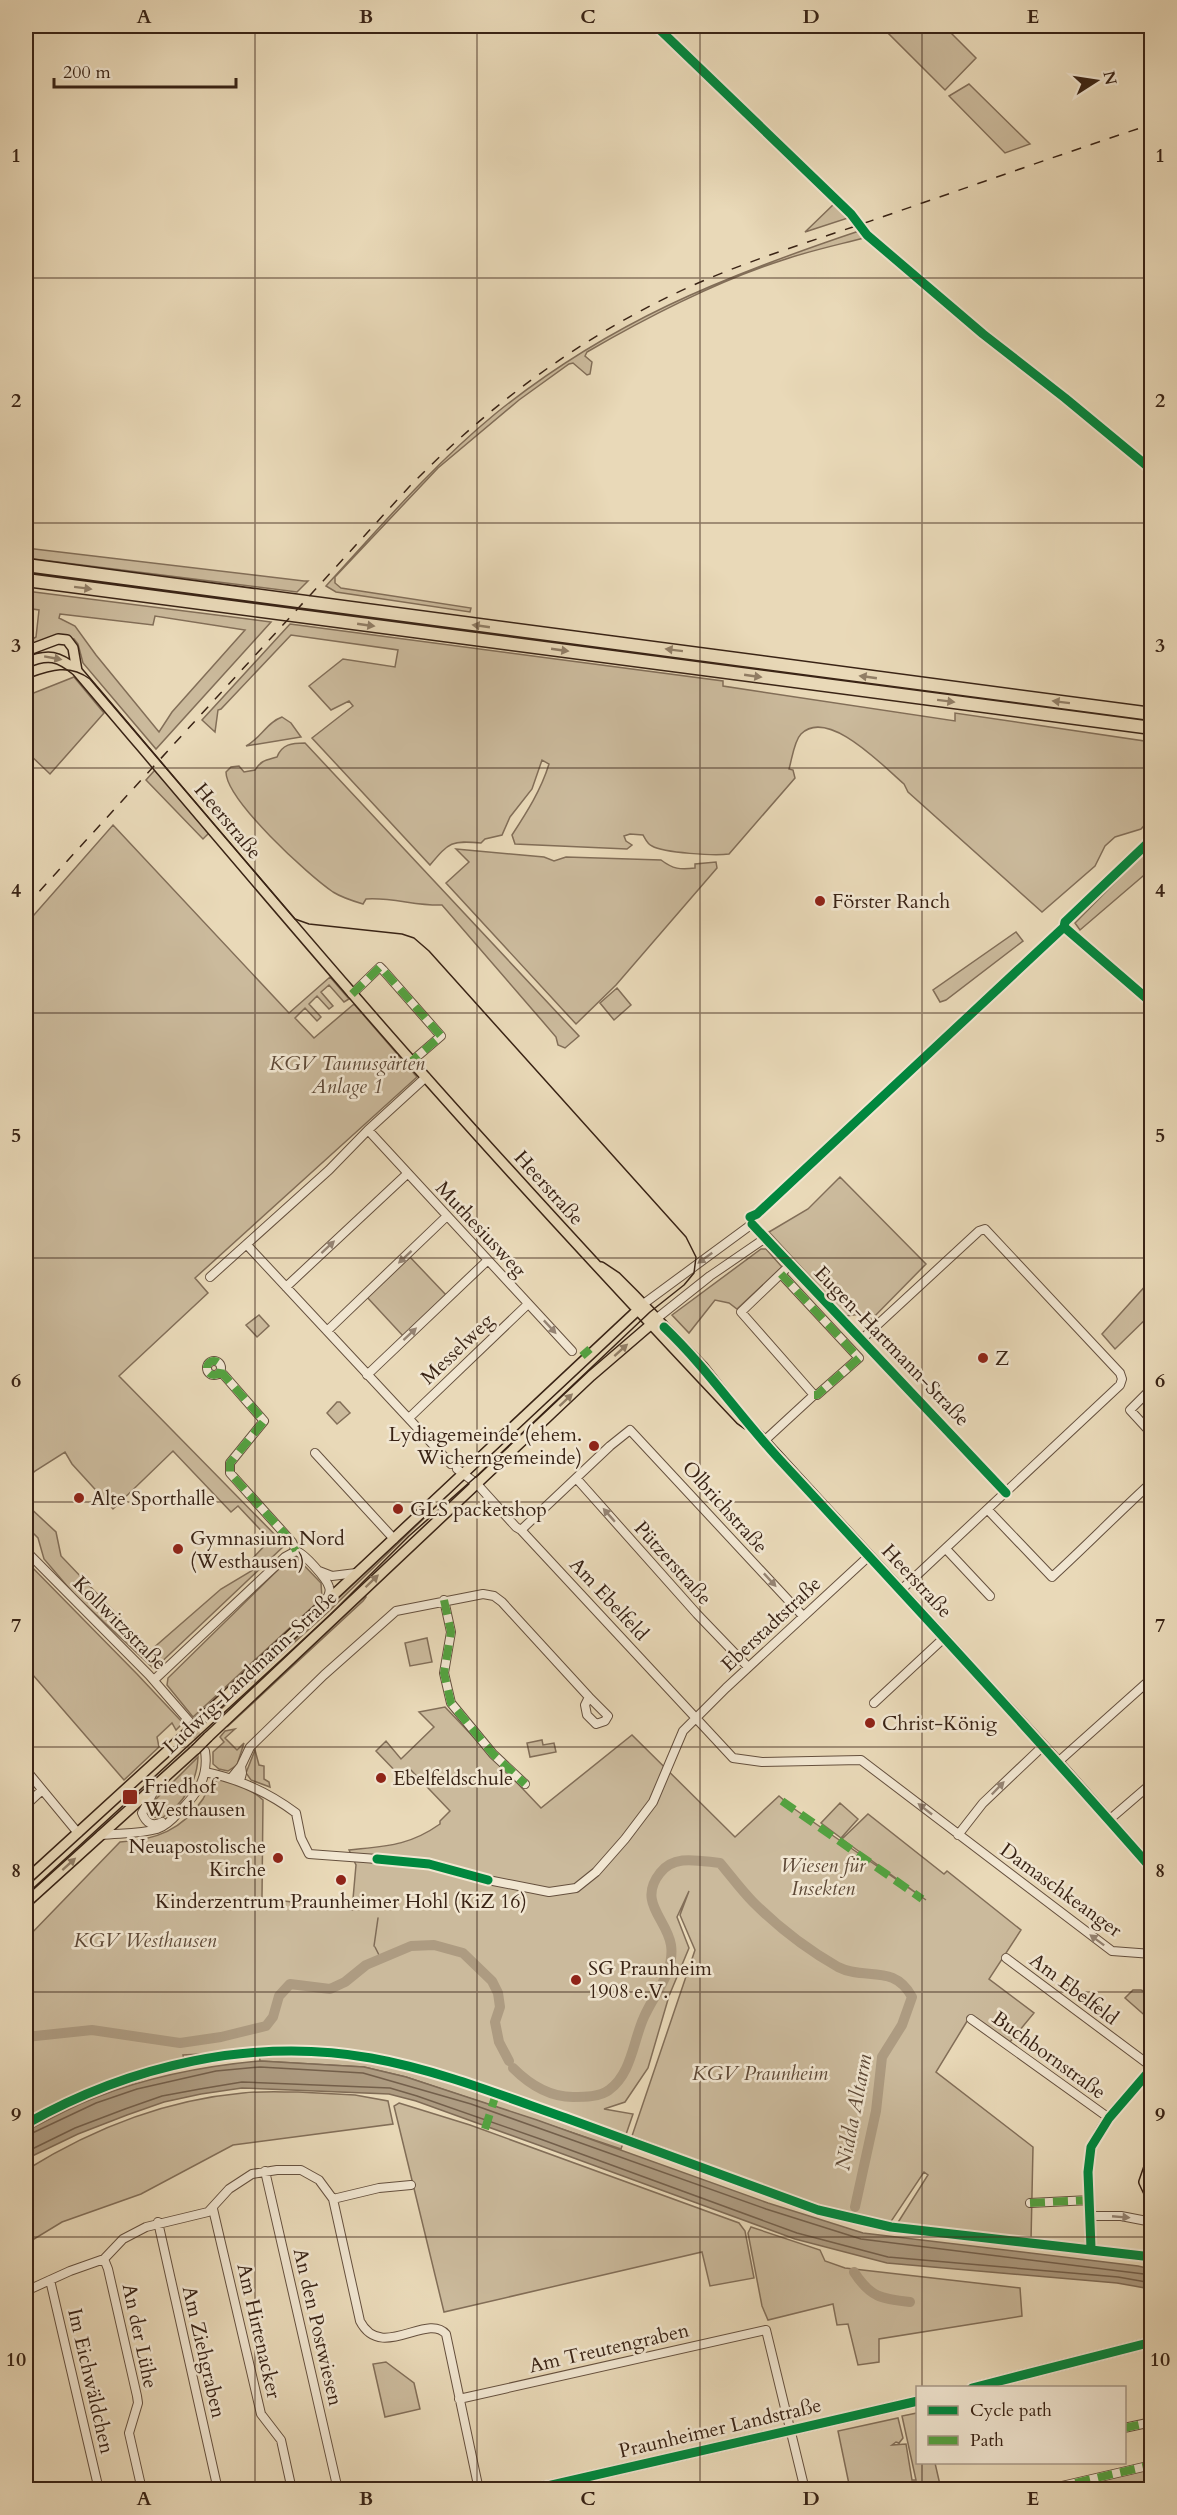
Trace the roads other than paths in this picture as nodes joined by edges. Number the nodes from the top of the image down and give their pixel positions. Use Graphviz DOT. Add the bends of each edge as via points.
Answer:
graph roads {
  1 [pos="26,565"];
  2 [pos="26,580"];
  3 [pos="26,651"];
  4 [pos="26,663"];
  5 [pos="77,671"];
  6 [pos="1152,714"];
  7 [pos="1152,728"];
  8 [pos="352,994"];
  9 [pos="412,1061"];
  10 [pos="426,1077"];
  11 [pos="368,1130"];
  12 [pos="407,1174"];
  13 [pos="447,1216"];
  14 [pos="764,1239"];
  15 [pos="247,1245"];
  16 [pos="488,1260"];
  17 [pos="790,1265"];
  18 [pos="781,1274"];
  19 [pos="210,1277"];
  20 [pos="286,1287"];
  21 [pos="528,1304"];
  22 [pos="640,1307"];
  23 [pos="654,1321"];
  24 [pos="327,1331"];
  25 [pos="861,1340"];
  26 [pos="577,1356"];
  27 [pos="218,1374"];
  28 [pos="367,1374"];
  29 [pos="1152,1388"];
  30 [pos="814,1395"];
  31 [pos="409,1418"];
  32 [pos="1152,1434"];
  33 [pos="763,1442"];
  34 [pos="315,1453"];
  35 [pos="457,1469"];
  36 [pos="576,1478"];
  37 [pos="1152,1482"];
  38 [pos="477,1484"];
  39 [pos="1006,1493"];
  40 [pos="988,1509"];
  41 [pos="521,1530"];
  42 [pos="394,1539"];
  43 [pos="946,1549"];
  44 [pos="26,1551"];
  45 [pos="296,1551"];
  46 [pos="869,1556"];
  47 [pos="317,1571"];
  48 [pos="361,1572"];
  49 [pos="901,1590"];
  50 [pos="990,1596"];
  51 [pos="444,1600"];
  52 [pos="322,1608"];
  53 [pos="803,1616"];
  54 [pos="945,1637"];
  55 [pos="748,1667"];
  56 [pos="1152,1678"];
  57 [pos="154,1680"];
  58 [pos="589,1697"];
  59 [pos="874,1703"];
  60 [pos="696,1716"];
  61 [pos="193,1722"];
  62 [pos="1043,1746"];
  63 [pos="200,1750"];
  64 [pos="733,1758"];
  65 [pos="1058,1762"];
  66 [pos="26,1770"];
  67 [pos="205,1772"];
  68 [pos="236,1779"];
  69 [pos="160,1782"];
  70 [pos="1152,1783"];
  71 [pos="525,1784"];
  72 [pos="42,1790"];
  73 [pos="26,1805"];
  74 [pos="183,1808"];
  75 [pos="1108,1820"];
  76 [pos="78,1833"];
  77 [pos="102,1835"];
  78 [pos="958,1835"];
  79 [pos="377,1859"];
  80 [pos="1152,1869"];
  81 [pos="26,1880"];
  82 [pos="493,1880"];
  83 [pos="26,1903"];
  84 [pos="1152,1954"];
  85 [pos="1006,1958"];
  86 [pos="971,2019"];
  87 [pos="1152,2067"];
  88 [pos="1109,2118"];
  89 [pos="1152,2159"];
  90 [pos="265,2171"];
  91 [pos="411,2185"];
  92 [pos="333,2199"];
  93 [pos="1152,2199"];
  94 [pos="1090,2200"];
  95 [pos="1030,2203"];
  96 [pos="213,2209"];
  97 [pos="1091,2213"];
  98 [pos="158,2222"];
  99 [pos="1152,2222"];
  100 [pos="1090,2234"];
  101 [pos="104,2259"];
  102 [pos="51,2280"];
  103 [pos="26,2291"];
  104 [pos="1152,2342"];
  105 [pos="980,2386"];
  106 [pos="459,2399"];
  107 [pos="916,2401"];
  108 [pos="1152,2422"];
  109 [pos="1126,2428"];
  110 [pos="790,2430"];
  111 [pos="1152,2465"];
  112 [pos="804,2488"];
  113 [pos="1053,2488"];
  114 [pos="99,2490"];
  115 [pos="142,2490"];
  116 [pos="218,2490"];
  117 [pos="292,2490"];
  118 [pos="338,2490"];
  119 [pos="479,2490"];
  120 [pos="530,2490"];
  121 [pos="793,2490"];
  6 -- 1 [label="highway, one-way"];
  2 -- 7 [label="highway, one-way"];
  3 -- 5 [label="main road" via="58,639 67,640 73,648"];
  4 -- 5 [label="main road, one-way" via="44,656 58,657"];
  5 -- 8 [label="main road, Heerstraße"];
  8 -- 9 [label="main road, Heerstraße"];
  8 -- 9 [label="street" via="380,967 383,970 441,1036"];
  9 -- 10 [label="main road, Heerstraße"];
  10 -- 11 [label="street"];
  10 -- 22 [label="main road, Heerstraße" via="588,1257"];
  11 -- 12 [label="street, Muthesiusweg"];
  11 -- 15 [label="street"];
  12 -- 13 [label="street, Muthesiusweg"];
  20 -- 12 [label="street, one-way"];
  13 -- 16 [label="street, Muthesiusweg"];
  13 -- 24 [label="street, one-way"];
  14 -- 17 [label="street, Eugen-Hartmann-Straße"];
  14 -- 22 [label="street, Eugen-Hartmann-Straße, one-way" via="752,1224"];
  14 -- 23 [label="street" via="701,1282"];
  15 -- 19 [label="street"];
  15 -- 20 [label="street, Am Ebelfeld"];
  16 -- 21 [label="street, Muthesiusweg"];
  28 -- 16 [label="street, one-way"];
  17 -- 18 [label="street"];
  17 -- 25 [label="street, Eugen-Hartmann-Straße"];
  18 -- 30 [label="street" via="741,1312"];
  18 -- 30 [label="street" via="859,1358"];
  20 -- 24 [label="street, Am Ebelfeld"];
  21 -- 26 [label="street, Muthesiusweg, one-way"];
  21 -- 31 [label="street, Messelweg"];
  22 -- 23 [label="main road, Heerstraße"];
  22 -- 26 [label="main road, Ludwig-Landmann-Straße"];
  23 -- 33 [label="main road, Heerstraße" via="690,1367"];
  38 -- 23 [label="main road, Ludwig-Landmann-Straße, one-way"];
  24 -- 28 [label="street, Am Ebelfeld"];
  25 -- 39 [label="street, Eugen-Hartmann-Straße"];
  25 -- 39 [label="street" via="985,1229 1122,1379"];
  26 -- 35 [label="main road, Ludwig-Landmann-Straße"];
  27 -- 45 [label="street" via="223,1374 264,1421 230,1463 230,1473"];
  28 -- 31 [label="street, Am Ebelfeld"];
  29 -- 32 [label="street" via="1130,1410"];
  30 -- 33 [label="street"];
  31 -- 35 [label="street, Am Ebelfeld"];
  33 -- 46 [label="main road, Heerstraße"];
  34 -- 42 [label="street"];
  35 -- 38 [label="street, Am Ebelfeld"];
  35 -- 42 [label="main road, Ludwig-Landmann-Straße"];
  36 -- 41 [label="street"];
  36 -- 53 [label="street, Olbrichstraße, one-way" via="630,1430"];
  55 -- 36 [label="street, Pützerstraße, one-way"];
  37 -- 40 [label="street" via="1052,1577"];
  38 -- 41 [label="street, Am Ebelfeld"];
  63 -- 38 [label="main road, Ludwig-Landmann-Straße, one-way, bridge" via="208,1737"];
  39 -- 40 [label="street"];
  40 -- 43 [label="street"];
  41 -- 60 [label="street, Am Ebelfeld"];
  42 -- 48 [label="main road, Ludwig-Landmann-Straße"];
  43 -- 49 [label="street"];
  43 -- 50 [label="street"];
  44 -- 57 [label="street, Kollwitzstraße"];
  45 -- 47 [label="street" via="302,1552"];
  45 -- 57 [label="street"];
  46 -- 49 [label="main road, Heerstraße"];
  46 -- 53 [label="street, Eberstadtstraße"];
  47 -- 48 [label="street" via="332,1576"];
  47 -- 52 [label="street" via="329,1586"];
  48 -- 52 [label="main road, Ludwig-Landmann-Straße"];
  49 -- 54 [label="main road, Heerstraße"];
  51 -- 58 [label="street" via="494,1596"];
  51 -- 68 [label="street" via="396,1611 250,1747"];
  51 -- 71 [label="street" via="451,1632 444,1673 451,1703 493,1754"];
  52 -- 61 [label="main road, Ludwig-Landmann-Straße"];
  53 -- 55 [label="street, Eberstadtstraße"];
  54 -- 59 [label="street"];
  54 -- 62 [label="main road, Heerstraße"];
  55 -- 60 [label="street, Eberstadtstraße"];
  56 -- 65 [label="street"];
  57 -- 61 [label="street, Kollwitzstraße"];
  60 -- 64 [label="street, Am Ebelfeld"];
  60 -- 82 [label="street, Eberstadtstraße" via="683,1731 653,1802 589,1878 576,1888 549,1892"];
  61 -- 76 [label="main road, Ludwig-Landmann-Straße, bridge" via="188,1732"];
  62 -- 65 [label="main road, Heerstraße"];
  78 -- 62 [label="street, one-way" via="983,1803"];
  63 -- 67 [label="street"];
  63 -- 69 [label="main road, Ludwig-Landmann-Straße"];
  78 -- 64 [label="street, Damaschkeanger, one-way" via="861,1760 762,1762"];
  65 -- 75 [label="main road, Heerstraße"];
  66 -- 72 [label="street"];
  67 -- 68 [label="street"];
  67 -- 74 [label="street" via="198,1791"];
  68 -- 79 [label="street" via="296,1813 309,1854"];
  69 -- 74 [label="street" via="142,1814 144,1819 159,1824"];
  69 -- 77 [label="main road, Ludwig-Landmann-Straße"];
  70 -- 75 [label="street"];
  72 -- 73 [label="street"];
  72 -- 76 [label="street"];
  74 -- 77 [label="street" via="159,1828"];
  75 -- 80 [label="main road, Heerstraße"];
  76 -- 81 [label="main road, Ludwig-Landmann-Straße"];
  83 -- 77 [label="main road, Ludwig-Landmann-Straße, one-way"];
  84 -- 78 [label="street, Damaschkeanger, one-way" via="1112,1951"];
  85 -- 87 [label="street, Am Ebelfeld"];
  86 -- 88 [label="street, Buchbornstraße"];
  87 -- 88 [label="street"];
  88 -- 94 [label="street" via="1091,2147"];
  89 -- 93 [label="main road" via="1144,2182"];
  90 -- 92 [label="street" via="307,2172 324,2184"];
  90 -- 96 [label="street" via="243,2179"];
  90 -- 118 [label="street, An den Postwiesen"];
  91 -- 92 [label="street"];
  92 -- 106 [label="street" via="364,2328 386,2338 429,2329 443,2331"];
  94 -- 95 [label="street"];
  94 -- 97 [label="street"];
  96 -- 98 [label="street"];
  96 -- 117 [label="street, Am Hirtenacker" via="261,2414 281,2440"];
  97 -- 99 [label="street, one-way"];
  97 -- 100 [label="street"];
  98 -- 101 [label="street" via="123,2239"];
  98 -- 116 [label="street, Am Ziehgraben"];
  101 -- 102 [label="street"];
  101 -- 115 [label="street, An der Lühe" via="138,2403 129,2433"];
  102 -- 103 [label="street"];
  102 -- 114 [label="street, Im Eichwäldchen"];
  104 -- 105 [label="main road"];
  106 -- 110 [label="street, Am Treutengraben" via="766,2330"];
  106 -- 119 [label="street"];
  107 -- 110 [label="main road, Praunheimer Landstraße"];
  108 -- 109 [label="street"];
  110 -- 112 [label="street"];
  110 -- 120 [label="main road, Praunheimer Landstraße"];
  111 -- 113 [label="street"];
  112 -- 121 [label="street"];
}
